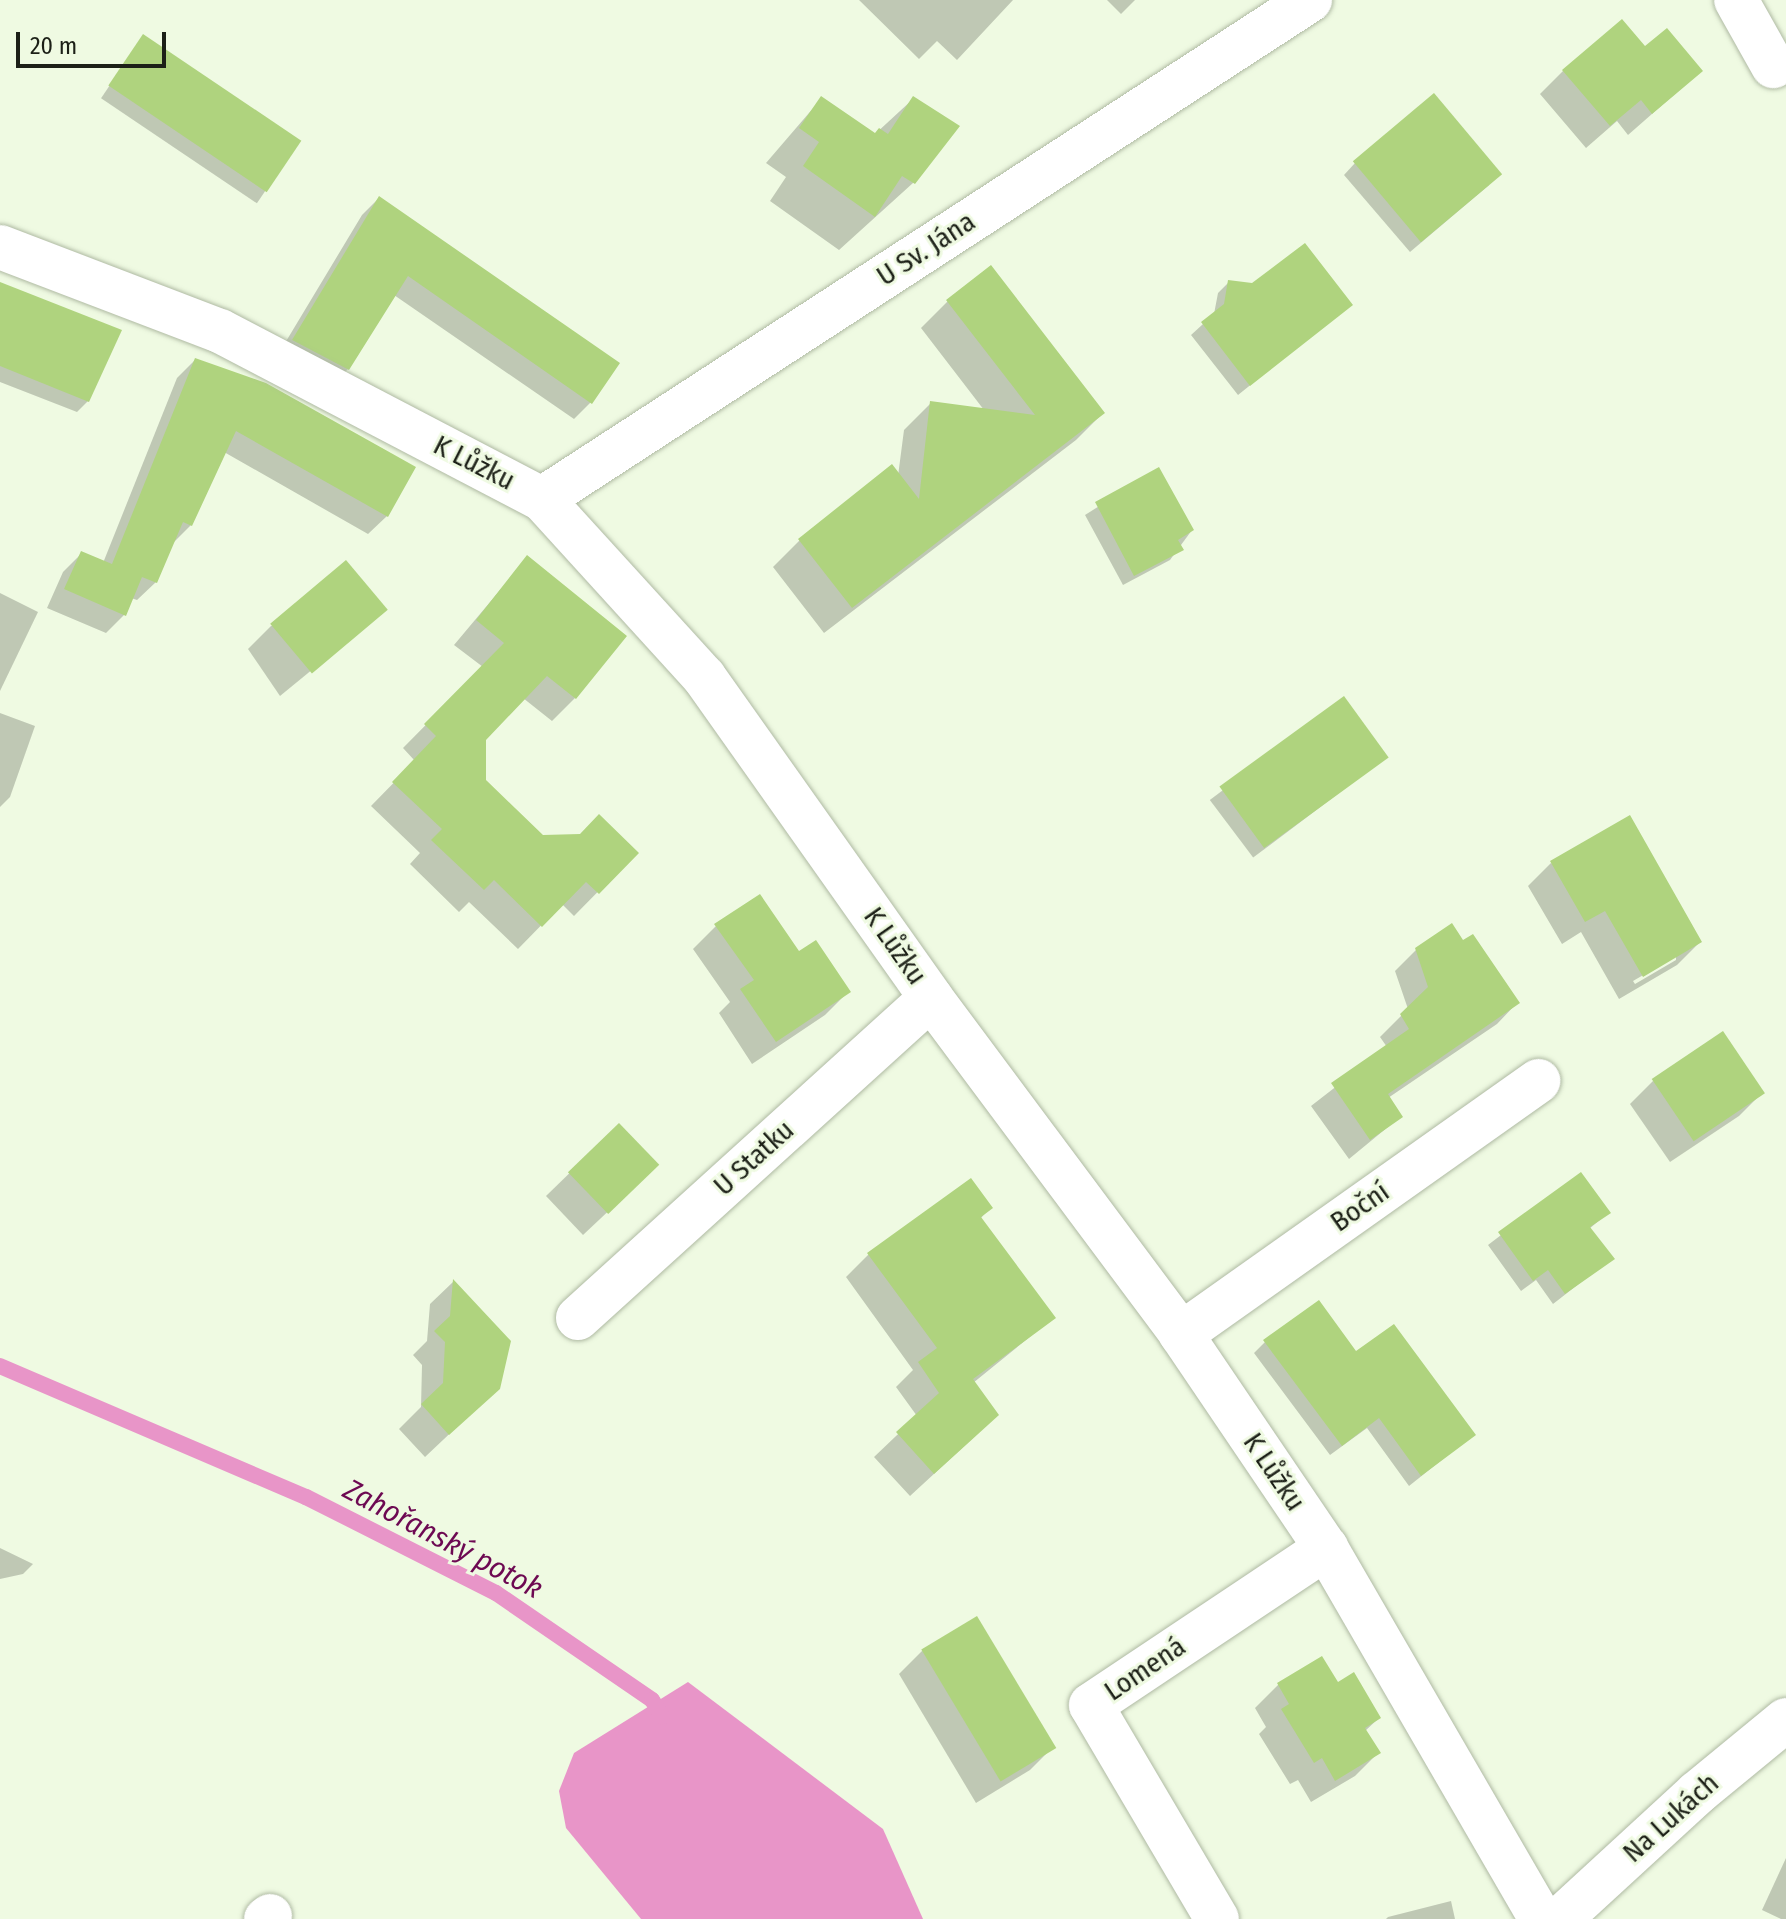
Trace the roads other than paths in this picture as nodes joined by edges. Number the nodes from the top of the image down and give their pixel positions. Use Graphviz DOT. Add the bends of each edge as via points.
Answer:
graph roads {
  1 [pos="1310,0"];
  2 [pos="1736,0"];
  3 [pos="1773,66"];
  4 [pos="0,247"];
  5 [pos="542,499"];
  6 [pos="931,998"];
  7 [pos="1538,1081"];
  8 [pos="578,1318"];
  9 [pos="1181,1334"];
  10 [pos="1326,1548"];
  11 [pos="1786,1720"];
  12 [pos="1217,1919"];
  13 [pos="1541,1919"];
  14 [pos="1560,1919"];
  1 -- 5 [label="street, U Sv. Jána"];
  2 -- 3 [label="street"];
  4 -- 5 [label="street, K Lůžku" via="220,331"];
  5 -- 6 [label="street, K Lůžku" via="704,677"];
  6 -- 8 [label="street, U Statku"];
  6 -- 9 [label="street, K Lůžku"];
  7 -- 9 [label="street, Boční"];
  9 -- 10 [label="street, K Lůžku"];
  10 -- 12 [label="street, Lomená" via="1091,1705"];
  10 -- 13 [label="street, K Lůžku"];
  11 -- 14 [label="street, Na Lukách" via="1697,1793"];
}
